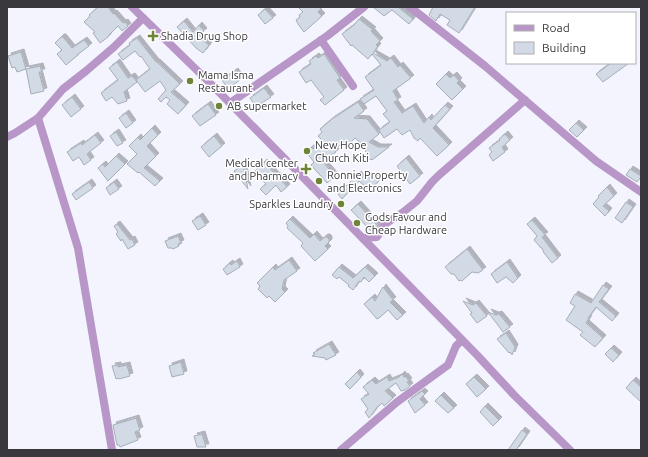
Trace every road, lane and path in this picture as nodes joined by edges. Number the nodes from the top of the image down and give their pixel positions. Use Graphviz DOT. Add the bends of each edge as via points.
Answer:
graph roads {
  1 [pos="132,7"];
  2 [pos="364,7"];
  3 [pos="410,7"];
  4 [pos="143,18"];
  5 [pos="321,40"];
  6 [pos="353,86"];
  7 [pos="526,100"];
  8 [pos="230,103"];
  9 [pos="38,118"];
  10 [pos="7,136"];
  11 [pos="641,192"];
  12 [pos="363,238"];
  13 [pos="462,340"];
  14 [pos="112,450"];
  15 [pos="342,450"];
  16 [pos="570,450"];
  1 -- 4 [label="street"];
  2 -- 5 [label="street"];
  3 -- 7 [label="street"];
  4 -- 8 [label="street"];
  4 -- 9 [label="street" via="114,47 63,89"];
  5 -- 6 [label="street"];
  5 -- 8 [label="street"];
  7 -- 11 [label="street" via="596,161"];
  7 -- 12 [label="street" via="438,176 417,201 385,224 377,237"];
  8 -- 12 [label="street"];
  9 -- 10 [label="street"];
  9 -- 14 [label="street" via="78,248"];
  12 -- 13 [label="street"];
  13 -- 15 [label="street" via="456,346 448,365 397,402"];
  13 -- 16 [label="street"];
}
